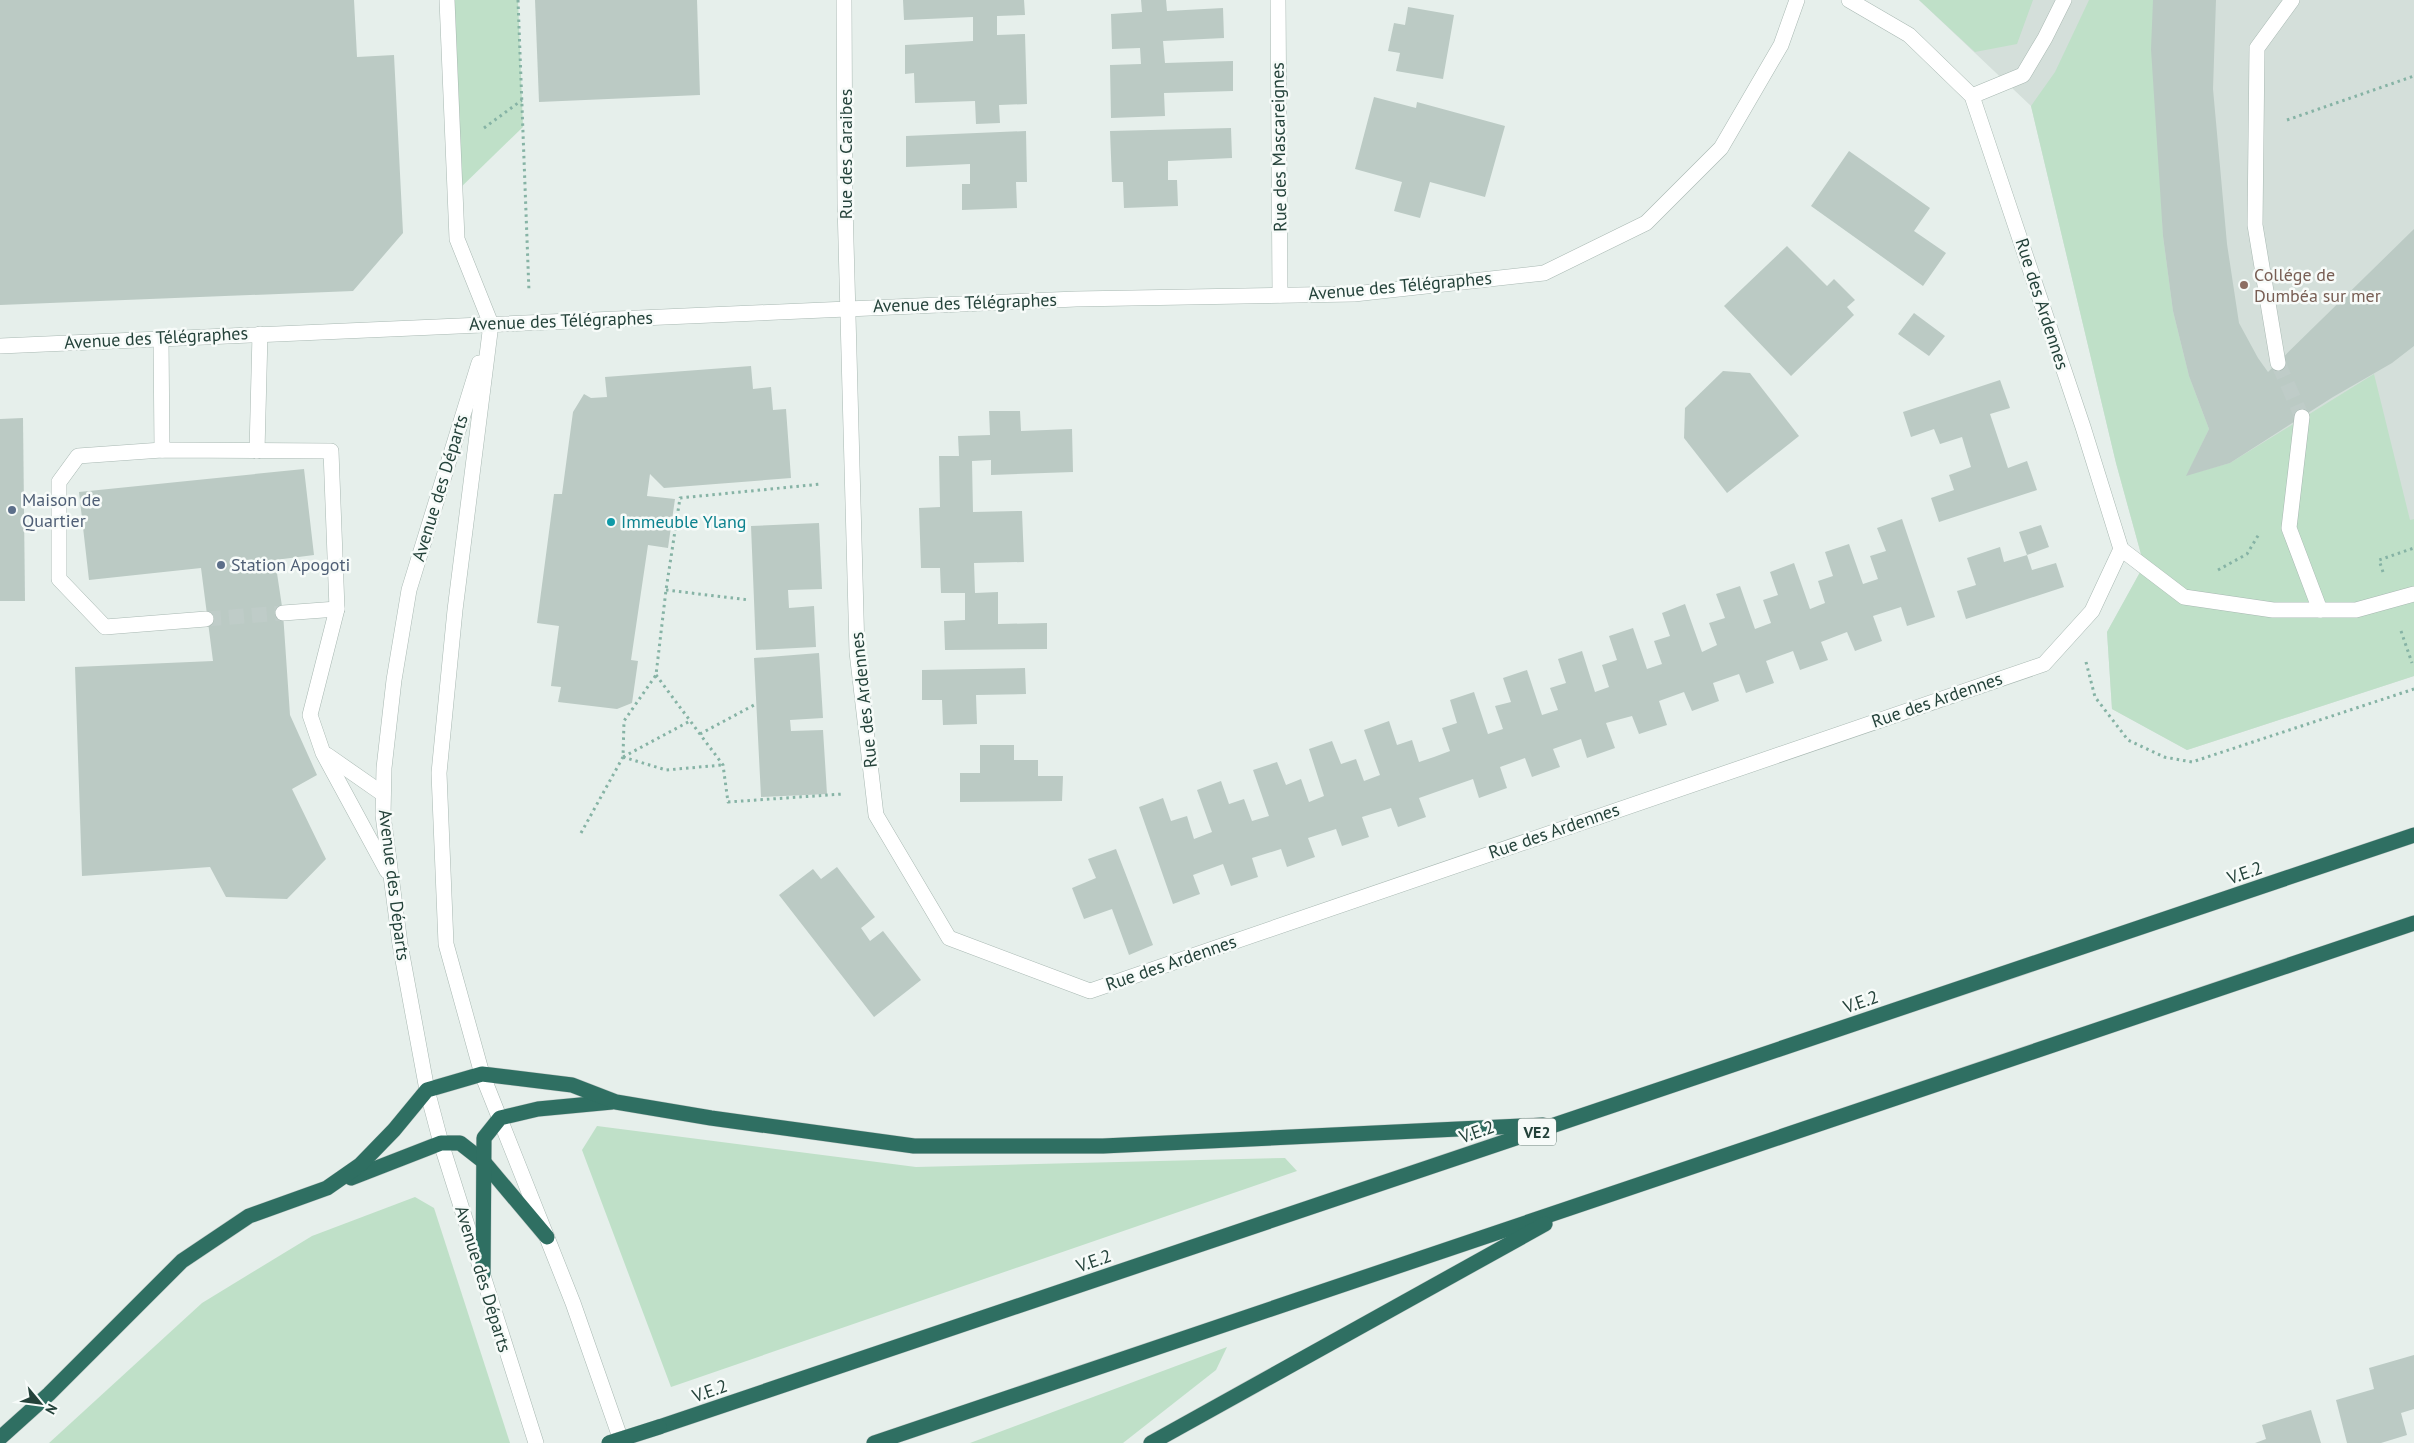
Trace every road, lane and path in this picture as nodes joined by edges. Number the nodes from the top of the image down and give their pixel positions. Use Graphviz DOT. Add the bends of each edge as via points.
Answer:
graph roads {
  1 [pos="447,0"];
  2 [pos="518,0"];
  3 [pos="844,0"];
  4 [pos="1278,0"];
  5 [pos="1797,0"];
  6 [pos="1849,0"];
  7 [pos="2064,0"];
  8 [pos="2292,0"];
  9 [pos="2414,76"];
  10 [pos="1972,96"];
  11 [pos="522,100"];
  12 [pos="2256,132"];
  13 [pos="454,151"];
  14 [pos="1280,295"];
  15 [pos="849,308"];
  16 [pos="530,322"];
  17 [pos="491,324"];
  18 [pos="260,334"];
  19 [pos="162,338"];
  20 [pos="0,346"];
  21 [pos="2278,363"];
  22 [pos="2302,417"];
  23 [pos="162,450"];
  24 [pos="257,452"];
  25 [pos="853,481"];
  26 [pos="2260,531"];
  27 [pos="2414,548"];
  28 [pos="2121,549"];
  29 [pos="2213,572"];
  30 [pos="2386,580"];
  31 [pos="666,590"];
  32 [pos="2414,594"];
  33 [pos="749,600"];
  34 [pos="337,609"];
  35 [pos="2320,610"];
  36 [pos="2092,611"];
  37 [pos="283,613"];
  38 [pos="206,619"];
  39 [pos="656,675"];
  40 [pos="2414,689"];
  41 [pos="756,704"];
  42 [pos="691,721"];
  43 [pos="700,734"];
  44 [pos="323,753"];
  45 [pos="622,757"];
  46 [pos="723,764"];
  47 [pos="874,792"];
  48 [pos="383,794"];
  49 [pos="581,833"];
  50 [pos="2414,835"];
  51 [pos="391,879"];
  52 [pos="2414,923"];
  53 [pos="482,1074"];
  54 [pos="427,1090"];
  55 [pos="616,1102"];
  56 [pos="500,1118"];
  57 [pos="1560,1124"];
  58 [pos="440,1143"];
  59 [pos="483,1161"];
  60 [pos="327,1188"];
  61 [pos="1580,1204"];
  62 [pos="547,1237"];
  63 [pos="483,1274"];
  64 [pos="0,1438"];
  65 [pos="536,1443"];
  66 [pos="609,1443"];
  67 [pos="622,1443"];
  68 [pos="874,1443"];
  69 [pos="1151,1443"];
  1 -- 13 [label="street, Avenue des Départs"];
  2 -- 11 [label="path"];
  3 -- 15 [label="street, Rue des Caraibes"];
  4 -- 14 [label="street, Rue des Mascareignes"];
  5 -- 14 [label="street, Avenue des Télégraphes" via="1781,45 1721,148 1646,223 1544,274 1354,294"];
  6 -- 10 [label="street, Rue des Ardennes" via="1909,35"];
  7 -- 10 [label="street" via="2023,74"];
  8 -- 12 [label="street" via="2257,48"];
  9 -- 12 [label="path"];
  10 -- 28 [label="street, Rue des Ardennes"];
  11 -- 13 [label="path"];
  11 -- 16 [label="path"];
  12 -- 21 [label="street" via="2255,224"];
  13 -- 17 [label="street, Avenue des Départs" via="457,239"];
  14 -- 15 [label="street, Avenue des Télégraphes" via="1076,298"];
  15 -- 16 [label="street, Avenue des Télégraphes"];
  15 -- 25 [label="street, Rue des Ardennes"];
  16 -- 17 [label="street, Avenue des Télégraphes"];
  17 -- 18 [label="street, Avenue des Télégraphes"];
  17 -- 48 [label="street, Avenue des Départs" via="409,590 394,680"];
  17 -- 53 [label="street, Avenue des Départs" via="454,610 438,774 446,944"];
  18 -- 19 [label="street, Avenue des Télégraphes"];
  18 -- 24 [label="street"];
  19 -- 20 [label="street, Avenue des Télégraphes"];
  19 -- 23 [label="street"];
  22 -- 35 [label="street" via="2289,528"];
  23 -- 24 [label="street"];
  23 -- 38 [label="street" via="78,456 59,482 59,579 105,627"];
  24 -- 34 [label="street" via="332,451"];
  25 -- 31 [label="path" via="680,498"];
  25 -- 47 [label="street, Rue des Ardennes" via="857,652"];
  26 -- 29 [label="path" via="2248,554"];
  27 -- 30 [label="path" via="2379,560"];
  28 -- 35 [label="street" via="2184,597 2272,610"];
  28 -- 36 [label="street, Rue des Ardennes"];
  31 -- 33 [label="path"];
  31 -- 39 [label="path"];
  32 -- 35 [label="street" via="2356,610"];
  34 -- 37 [label="street"];
  34 -- 44 [label="street" via="310,715"];
  36 -- 40 [label="path" via="2086,662 2095,697 2128,740 2164,757 2192,762"];
  36 -- 47 [label="street, Rue des Ardennes" via="2044,664 1090,991 949,938 876,815"];
  39 -- 42 [label="path"];
  39 -- 45 [label="path" via="624,721"];
  41 -- 43 [label="path"];
  42 -- 43 [label="path"];
  42 -- 45 [label="path"];
  43 -- 46 [label="path"];
  44 -- 48 [label="street"];
  44 -- 51 [label="street"];
  45 -- 46 [label="path" via="666,770"];
  45 -- 49 [label="path"];
  46 -- 47 [label="path" via="728,802"];
  48 -- 51 [label="street, Avenue des Départs"];
  50 -- 57 [label="highway, V.E.2 / VE2"];
  51 -- 54 [label="street, Avenue des Départs"];
  52 -- 61 [label="highway"];
  53 -- 54 [label="highway"];
  53 -- 55 [label="highway" via="572,1086"];
  53 -- 56 [label="street, Avenue des Départs"];
  54 -- 58 [label="street, Avenue des Départs"];
  54 -- 60 [label="highway" via="360,1165"];
  55 -- 56 [label="highway" via="538,1109"];
  55 -- 57 [label="highway" via="914,1146 1103,1146"];
  56 -- 59 [label="highway" via="484,1138"];
  56 -- 62 [label="street, Avenue des Départs"];
  57 -- 66 [label="highway, V.E.2 / VE2, bridge"];
  58 -- 59 [label="highway" via="460,1143"];
  58 -- 60 [label="highway"];
  58 -- 63 [label="street, Avenue des Départs"];
  59 -- 62 [label="highway"];
  59 -- 63 [label="highway"];
  60 -- 64 [label="highway" via="249,1216 182,1261"];
  61 -- 68 [label="highway"];
  61 -- 69 [label="highway"];
  62 -- 67 [label="street, Avenue des Départs"];
  63 -- 65 [label="street, Avenue des Départs"];
}
